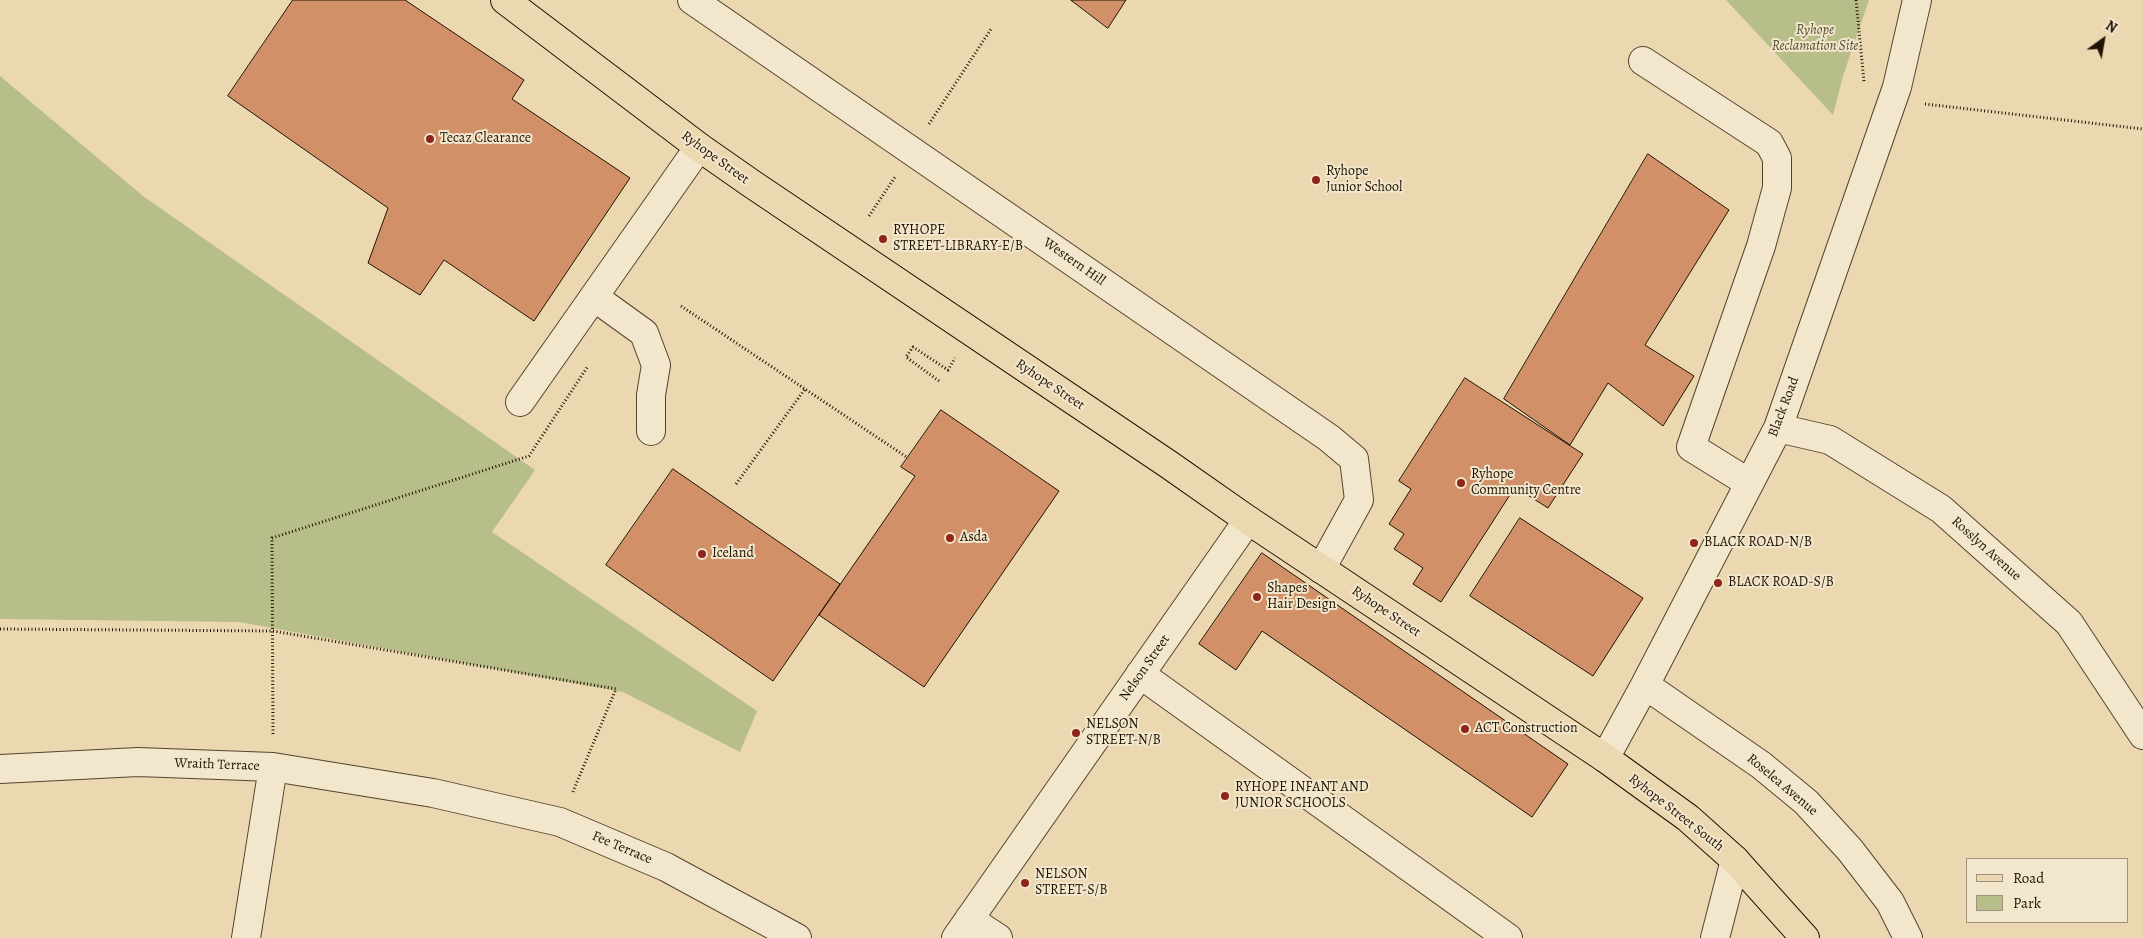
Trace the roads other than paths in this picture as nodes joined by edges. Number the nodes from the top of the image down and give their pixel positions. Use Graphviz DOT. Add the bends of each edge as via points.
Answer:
graph roads {
  1 [pos="505,0"];
  2 [pos="692,0"];
  3 [pos="1917,0"];
  4 [pos="1643,62"];
  5 [pos="699,147"];
  6 [pos="594,297"];
  7 [pos="520,402"];
  8 [pos="1778,428"];
  9 [pos="651,431"];
  10 [pos="1749,483"];
  11 [pos="1248,520"];
  12 [pos="1321,569"];
  13 [pos="1140,674"];
  14 [pos="1645,685"];
  15 [pos="2143,735"];
  16 [pos="1605,758"];
  17 [pos="273,767"];
  18 [pos="0,769"];
  19 [pos="433,793"];
  20 [pos="1736,860"];
  21 [pos="963,929"];
  22 [pos="246,938"];
  23 [pos="797,938"];
  24 [pos="998,938"];
  25 [pos="1508,938"];
  26 [pos="1715,938"];
  27 [pos="1806,938"];
  28 [pos="1908,938"];
  1 -- 5 [label="main road, Ryhope Street"];
  2 -- 12 [label="street, Western Hill" via="1329,438 1354,459 1359,500"];
  3 -- 8 [label="street, Black Road" via="1892,101"];
  4 -- 10 [label="street" via="1769,143 1776,158 1777,188 1761,246 1691,447"];
  5 -- 6 [label="street"];
  5 -- 11 [label="main road, Ryhope Street"];
  6 -- 7 [label="street"];
  6 -- 9 [label="street" via="644,333 656,365 651,395"];
  8 -- 10 [label="street, Black Road"];
  8 -- 15 [label="street, Rosslyn Avenue" via="1830,440 1941,509 2069,623"];
  10 -- 14 [label="street, Black Road"];
  11 -- 12 [label="main road, Ryhope Street"];
  11 -- 13 [label="street, Nelson Street"];
  12 -- 16 [label="main road, Ryhope Street"];
  13 -- 21 [label="street, Nelson Street"];
  13 -- 25 [label="street"];
  14 -- 16 [label="street, Black Road"];
  14 -- 28 [label="street, Roselea Avenue" via="1761,765 1806,802 1850,850 1890,902"];
  16 -- 20 [label="main road, Ryhope Street South" via="1688,818"];
  17 -- 18 [label="street, Wraith Terrace" via="138,762"];
  17 -- 19 [label="street, Wraith Terrace"];
  17 -- 22 [label="street"];
  19 -- 23 [label="street, Fee Terrace" via="560,822 666,867"];
  20 -- 26 [label="street"];
  20 -- 27 [label="main road, Ryhope Street South"];
  21 -- 24 [label="street"];
}
